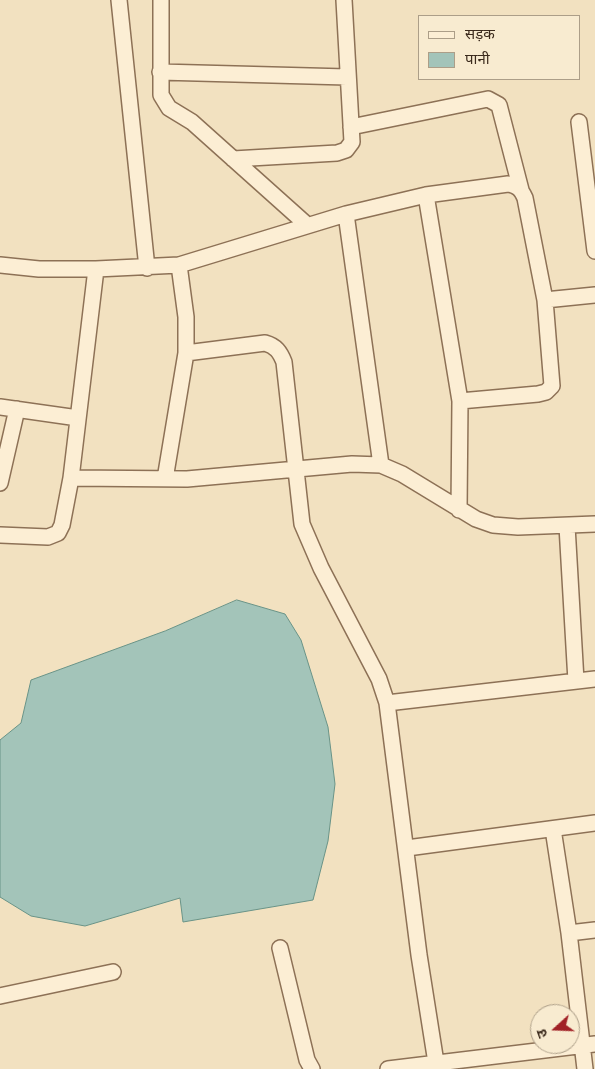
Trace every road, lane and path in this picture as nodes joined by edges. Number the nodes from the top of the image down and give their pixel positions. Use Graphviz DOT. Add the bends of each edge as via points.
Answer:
graph roads {
  1 [pos="120,0"];
  2 [pos="161,0"];
  3 [pos="344,0"];
  4 [pos="160,72"];
  5 [pos="347,77"];
  6 [pos="579,122"];
  7 [pos="351,127"];
  8 [pos="233,159"];
  9 [pos="521,190"];
  10 [pos="426,195"];
  11 [pos="346,214"];
  12 [pos="306,224"];
  13 [pos="595,251"];
  14 [pos="0,265"];
  15 [pos="178,265"];
  16 [pos="147,268"];
  17 [pos="96,269"];
  18 [pos="595,294"];
  19 [pos="545,300"];
  20 [pos="186,353"];
  21 [pos="460,401"];
  22 [pos="0,407"];
  23 [pos="17,409"];
  24 [pos="78,418"];
  25 [pos="380,465"];
  26 [pos="296,469"];
  27 [pos="71,478"];
  28 [pos="165,479"];
  29 [pos="0,483"];
  30 [pos="459,510"];
  31 [pos="595,524"];
  32 [pos="566,526"];
  33 [pos="0,535"];
  34 [pos="595,679"];
  35 [pos="576,681"];
  36 [pos="387,703"];
  37 [pos="595,823"];
  38 [pos="553,830"];
  39 [pos="407,848"];
  40 [pos="595,930"];
  41 [pos="569,933"];
  42 [pos="280,948"];
  43 [pos="113,972"];
  44 [pos="0,996"];
  45 [pos="588,1045"];
  46 [pos="437,1067"];
  47 [pos="312,1069"];
  48 [pos="388,1069"];
  49 [pos="585,1069"];
  1 -- 16 [label="street"];
  2 -- 4 [label="street"];
  3 -- 5 [label="street"];
  4 -- 5 [label="street"];
  4 -- 8 [label="street" via="161,95 165,104 192,122"];
  5 -- 7 [label="street"];
  6 -- 13 [label="street"];
  7 -- 8 [label="street" via="352,142 346,150 337,153"];
  7 -- 9 [label="street" via="488,99 494,101 503,117"];
  8 -- 12 [label="street"];
  9 -- 10 [label="street" via="508,184"];
  9 -- 19 [label="street"];
  10 -- 11 [label="street"];
  10 -- 21 [label="street"];
  11 -- 12 [label="street"];
  11 -- 25 [label="street"];
  12 -- 15 [label="street"];
  14 -- 17 [label="street"];
  15 -- 16 [label="street"];
  15 -- 20 [label="street" via="186,317"];
  16 -- 17 [label="street"];
  17 -- 24 [label="street"];
  18 -- 19 [label="street"];
  19 -- 21 [label="street" via="552,386 538,394"];
  20 -- 26 [label="street" via="265,343 281,352"];
  20 -- 28 [label="street"];
  21 -- 30 [label="street"];
  22 -- 23 [label="street"];
  23 -- 24 [label="street"];
  23 -- 29 [label="street"];
  24 -- 27 [label="street"];
  25 -- 26 [label="street"];
  25 -- 30 [label="street" via="402,474"];
  26 -- 28 [label="street"];
  26 -- 36 [label="street" via="298,505 310,545 380,679"];
  27 -- 28 [label="street"];
  27 -- 33 [label="street" via="58,533 48,537"];
  30 -- 32 [label="street" via="493,525 518,528"];
  31 -- 32 [label="street"];
  32 -- 35 [label="street"];
  34 -- 35 [label="street"];
  35 -- 36 [label="street"];
  36 -- 39 [label="street"];
  37 -- 38 [label="street"];
  38 -- 39 [label="street"];
  38 -- 41 [label="street"];
  39 -- 46 [label="street"];
  40 -- 41 [label="street"];
  41 -- 45 [label="street"];
  42 -- 47 [label="street" via="307,1060"];
  43 -- 44 [label="street"];
  45 -- 46 [label="street"];
  45 -- 49 [label="street"];
  46 -- 48 [label="street"];
}
